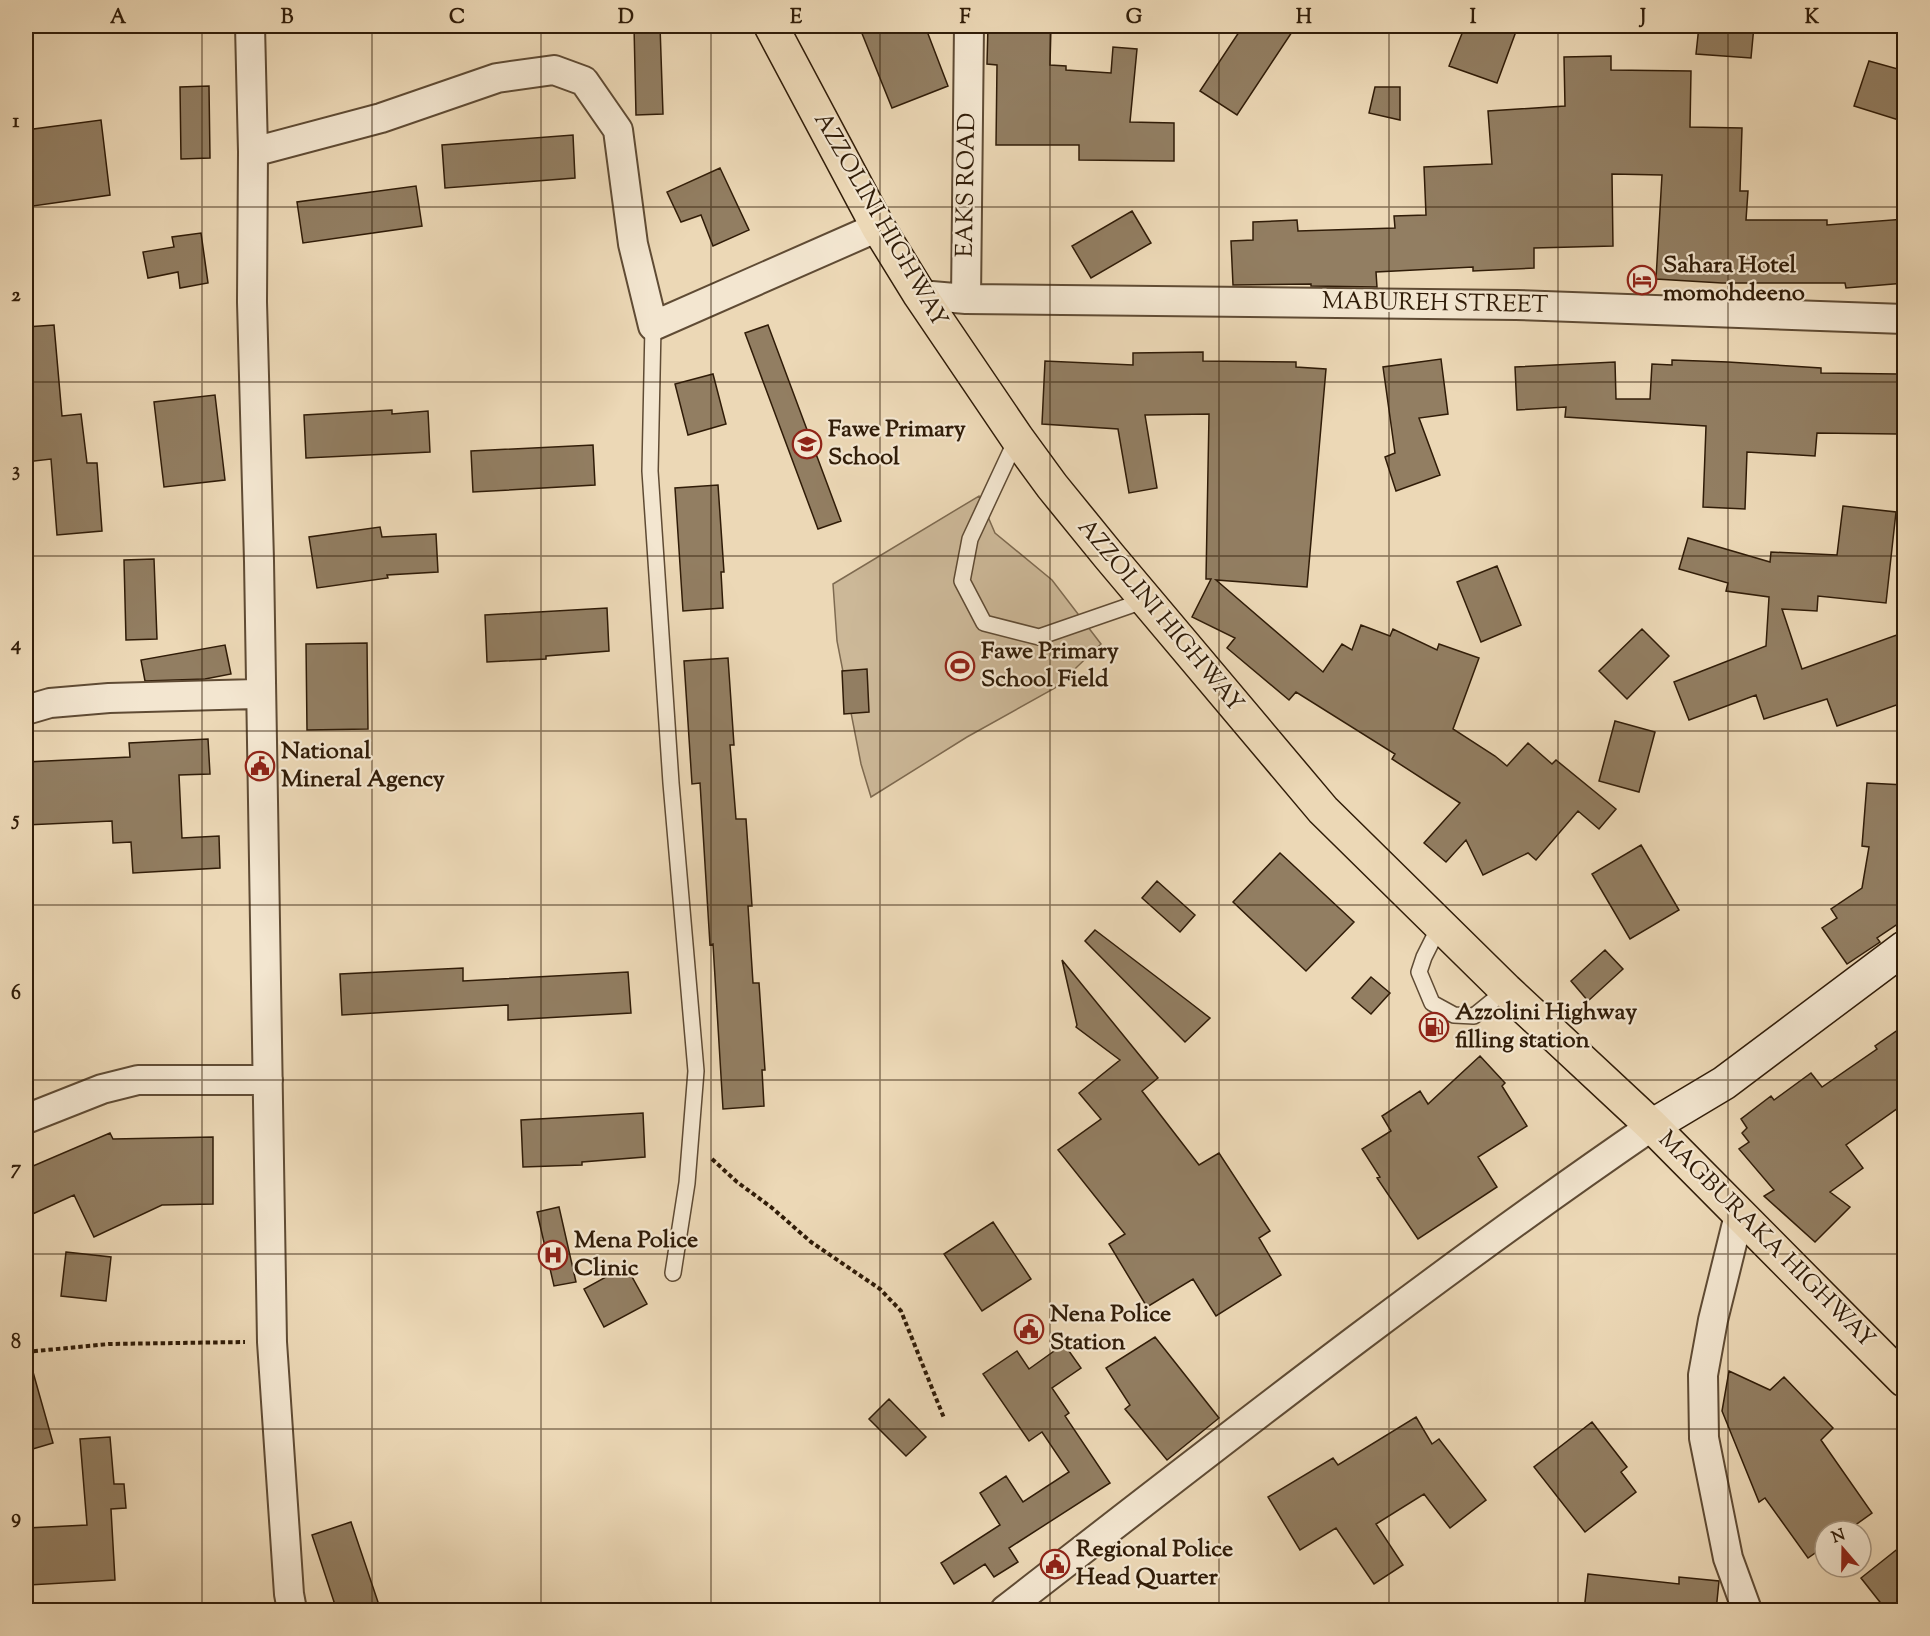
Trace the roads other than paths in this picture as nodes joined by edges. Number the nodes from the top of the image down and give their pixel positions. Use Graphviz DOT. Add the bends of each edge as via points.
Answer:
graph roads {
  1 [pos="250,26"];
  2 [pos="771,26"];
  3 [pos="969,26"];
  4 [pos="253,152"];
  5 [pos="878,227"];
  6 [pos="920,295"];
  7 [pos="966,299"];
  8 [pos="1905,319"];
  9 [pos="653,326"];
  10 [pos="1017,438"];
  11 [pos="1146,600"];
  12 [pos="260,694"];
  13 [pos="26,710"];
  14 [pos="1440,925"];
  15 [pos="1905,948"];
  16 [pos="1506,990"];
  17 [pos="268,1080"];
  18 [pos="26,1119"];
  19 [pos="1652,1126"];
  20 [pos="1739,1215"];
  21 [pos="673,1273"];
  22 [pos="1905,1380"];
  23 [pos="292,1611"];
  24 [pos="1005,1611"];
  25 [pos="1747,1611"];
  1 -- 4 [label="street"];
  2 -- 5 [label="main road, AZZOLINI HIGHWAY"];
  3 -- 7 [label="street, EAKS ROAD"];
  4 -- 9 [label="street" via="381,118 497,78 554,70 584,81 618,130 633,244"];
  4 -- 12 [label="street"];
  5 -- 6 [label="main road, AZZOLINI HIGHWAY"];
  5 -- 9 [label="street"];
  6 -- 7 [label="street"];
  6 -- 10 [label="main road, AZZOLINI HIGHWAY"];
  7 -- 8 [label="street, MABUREH STREET" via="1516,304"];
  9 -- 21 [label="lane" via="650,471 696,1071 687,1183"];
  10 -- 11 [label="main road, AZZOLINI HIGHWAY"];
  10 -- 11 [label="lane" via="970,539 962,581 984,623 1039,637"];
  11 -- 14 [label="main road, AZZOLINI HIGHWAY" via="1323,810"];
  12 -- 13 [label="street" via="109,698 50,703"];
  12 -- 17 [label="street"];
  14 -- 16 [label="main road, AZZOLINI HIGHWAY"];
  14 -- 16 [label="lane" via="1419,972 1432,1003 1454,1015 1474,1016"];
  15 -- 19 [label="main road" via="1724,1083"];
  16 -- 19 [label="main road, AZZOLINI HIGHWAY"];
  17 -- 18 [label="street" via="138,1080 102,1089"];
  17 -- 23 [label="street" via="272,1342"];
  19 -- 20 [label="main road, MAGBURAKA HIGHWAY"];
  19 -- 24 [label="street" via="1380,1322"];
  20 -- 22 [label="main road, MAGBURAKA HIGHWAY"];
  20 -- 25 [label="street" via="1703,1375 1704,1438 1728,1558"];
}
